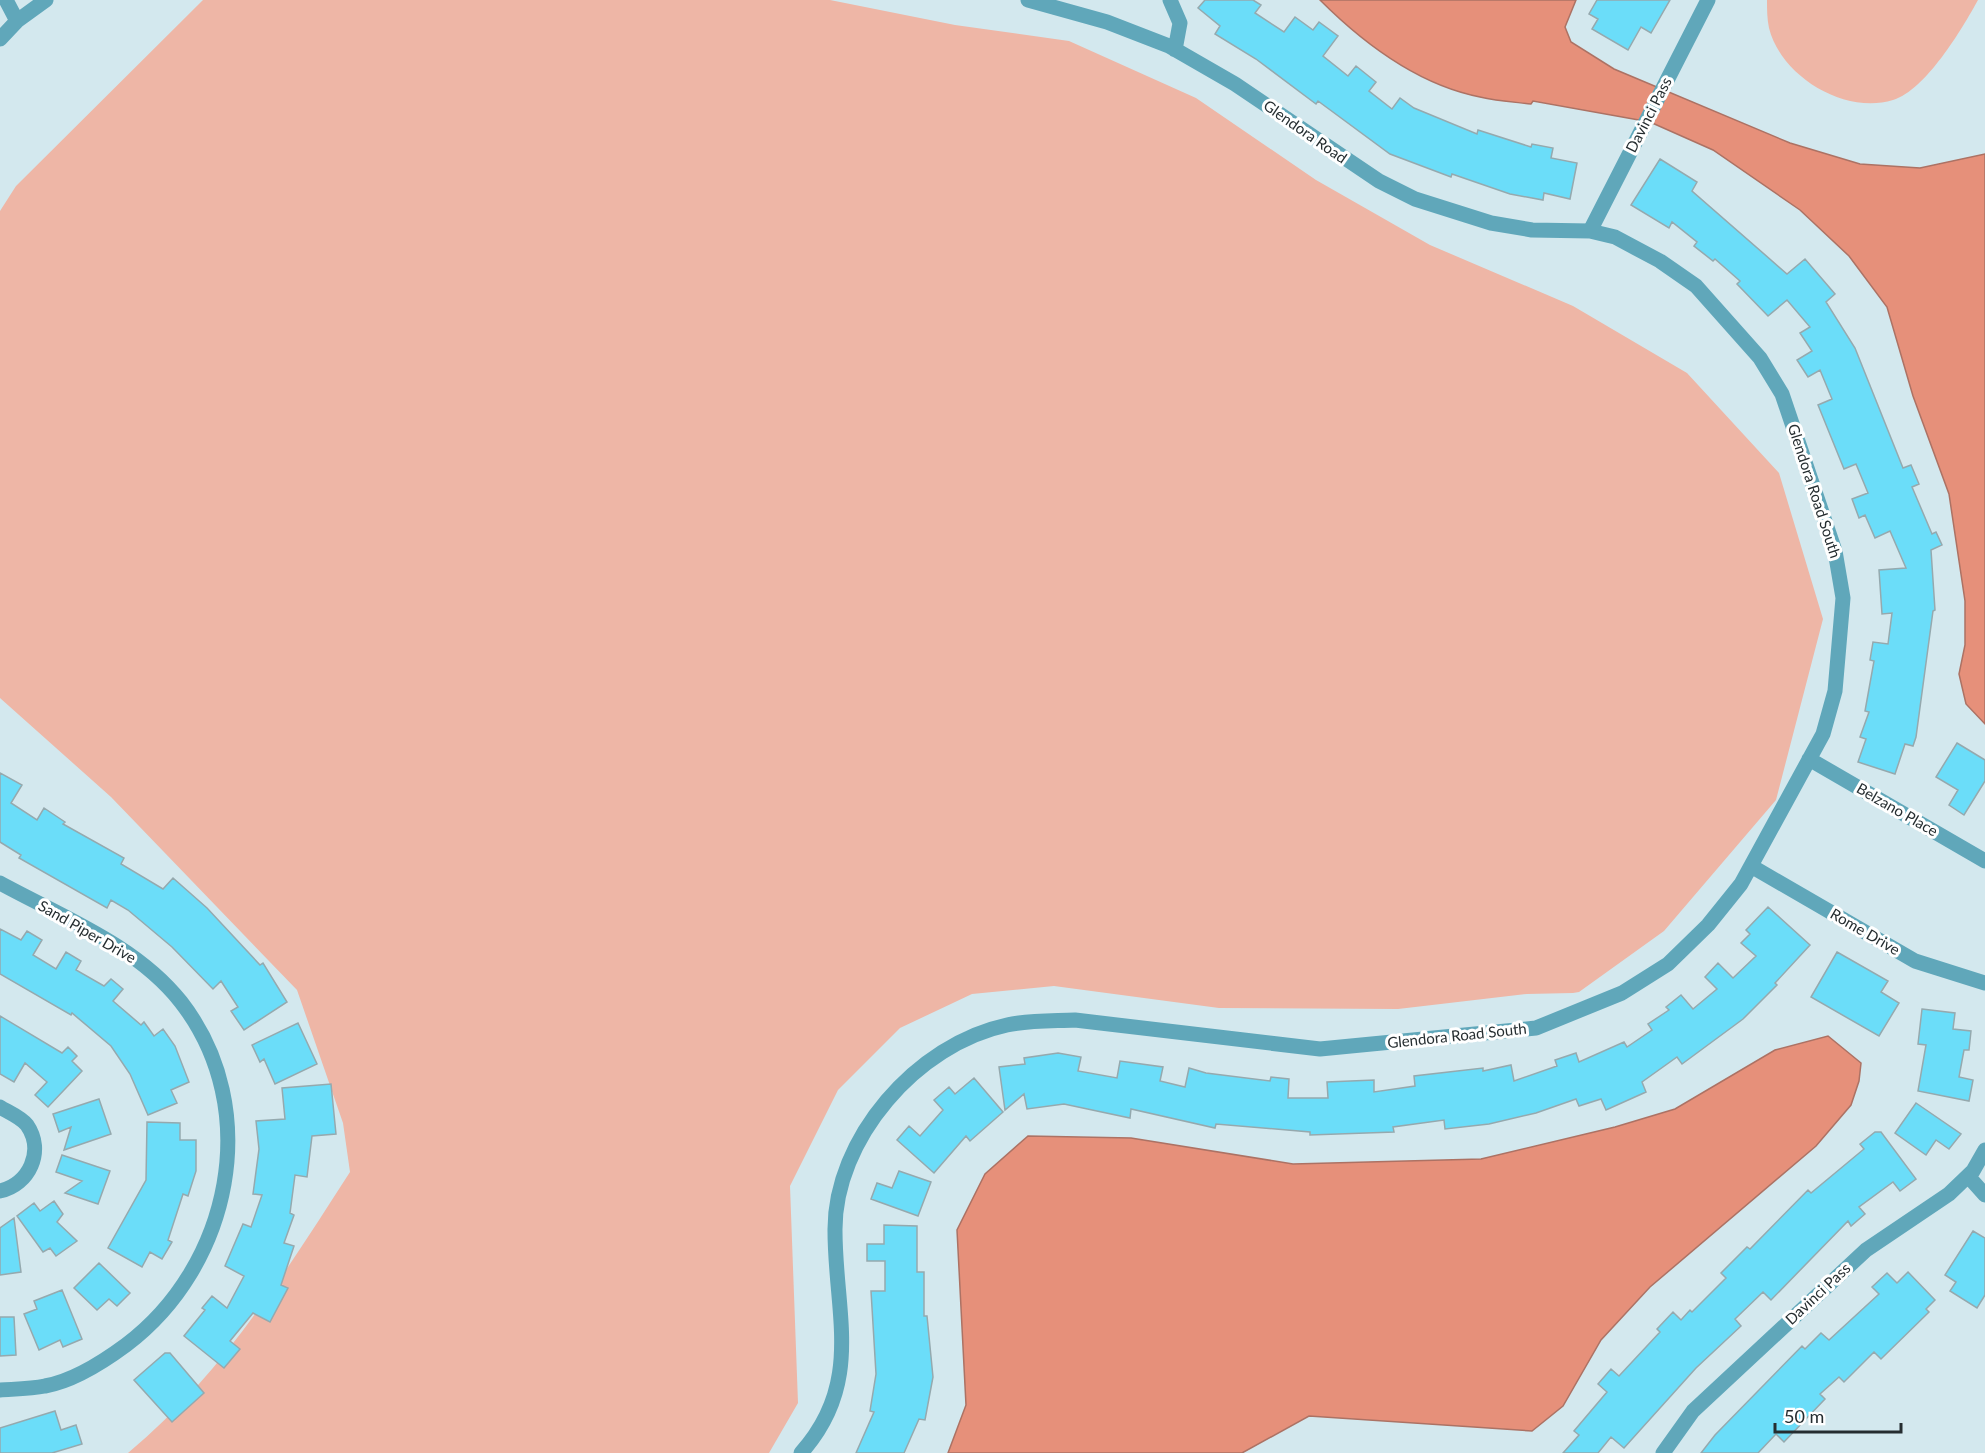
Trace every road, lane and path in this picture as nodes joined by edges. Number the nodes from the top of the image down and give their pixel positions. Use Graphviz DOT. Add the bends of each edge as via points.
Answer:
graph roads {
  1 [pos="6,0"];
  2 [pos="46,0"];
  3 [pos="1028,0"];
  4 [pos="1170,0"];
  5 [pos="1708,0"];
  6 [pos="1079,6"];
  7 [pos="17,21"];
  8 [pos="0,39"];
  9 [pos="1175,50"];
  10 [pos="1590,231"];
  11 [pos="1809,759"];
  12 [pos="1985,861"];
  13 [pos="1751,866"];
  14 [pos="0,883"];
  15 [pos="1985,983"];
  16 [pos="0,1107"];
  17 [pos="1985,1150"];
  18 [pos="1968,1176"];
  19 [pos="0,1191"];
  20 [pos="1985,1195"];
  21 [pos="0,1390"];
  22 [pos="801,1453"];
  23 [pos="1663,1453"];
  1 -- 7 [label="street"];
  2 -- 7 [label="street"];
  3 -- 6 [label="street, Glendora Road"];
  4 -- 9 [label="street" via="1180,23"];
  5 -- 10 [label="street, Davinci Pass"];
  6 -- 9 [label="street, Glendora Road"];
  7 -- 8 [label="street"];
  9 -- 10 [label="street, Glendora Road" via="1254,96 1353,165 1415,199 1491,223 1532,230"];
  10 -- 11 [label="street, Glendora Road South" via="1615,237 1696,286 1760,358 1782,394 1835,552 1843,598 1835,691 1824,734"];
  11 -- 12 [label="street, Belzano Place"];
  11 -- 13 [label="street, Glendora Road South"];
  13 -- 15 [label="street, Rome Drive" via="1915,961"];
  13 -- 22 [label="street, Glendora Road South" via="1708,925 1668,964 1622,993 1536,1028 1320,1049 1075,1020 1044,1021 1007,1025 945,1051 914,1072 888,1100 849,1158 834,1230 843,1338 839,1381 813,1441"];
  14 -- 21 [label="street, Sand Piper Drive" via="120,948 153,972 174,994 203,1036 219,1074 228,1114 229,1149 216,1219 203,1251 164,1310 110,1356 79,1373 46,1386"];
  16 -- 19 [label="street" via="25,1122 35,1147 24,1178 14,1187"];
  17 -- 18 [label="street, Davinci Pass"];
  18 -- 20 [label="street"];
  18 -- 23 [label="street, Davinci Pass" via="1866,1250 1693,1411"];
}
